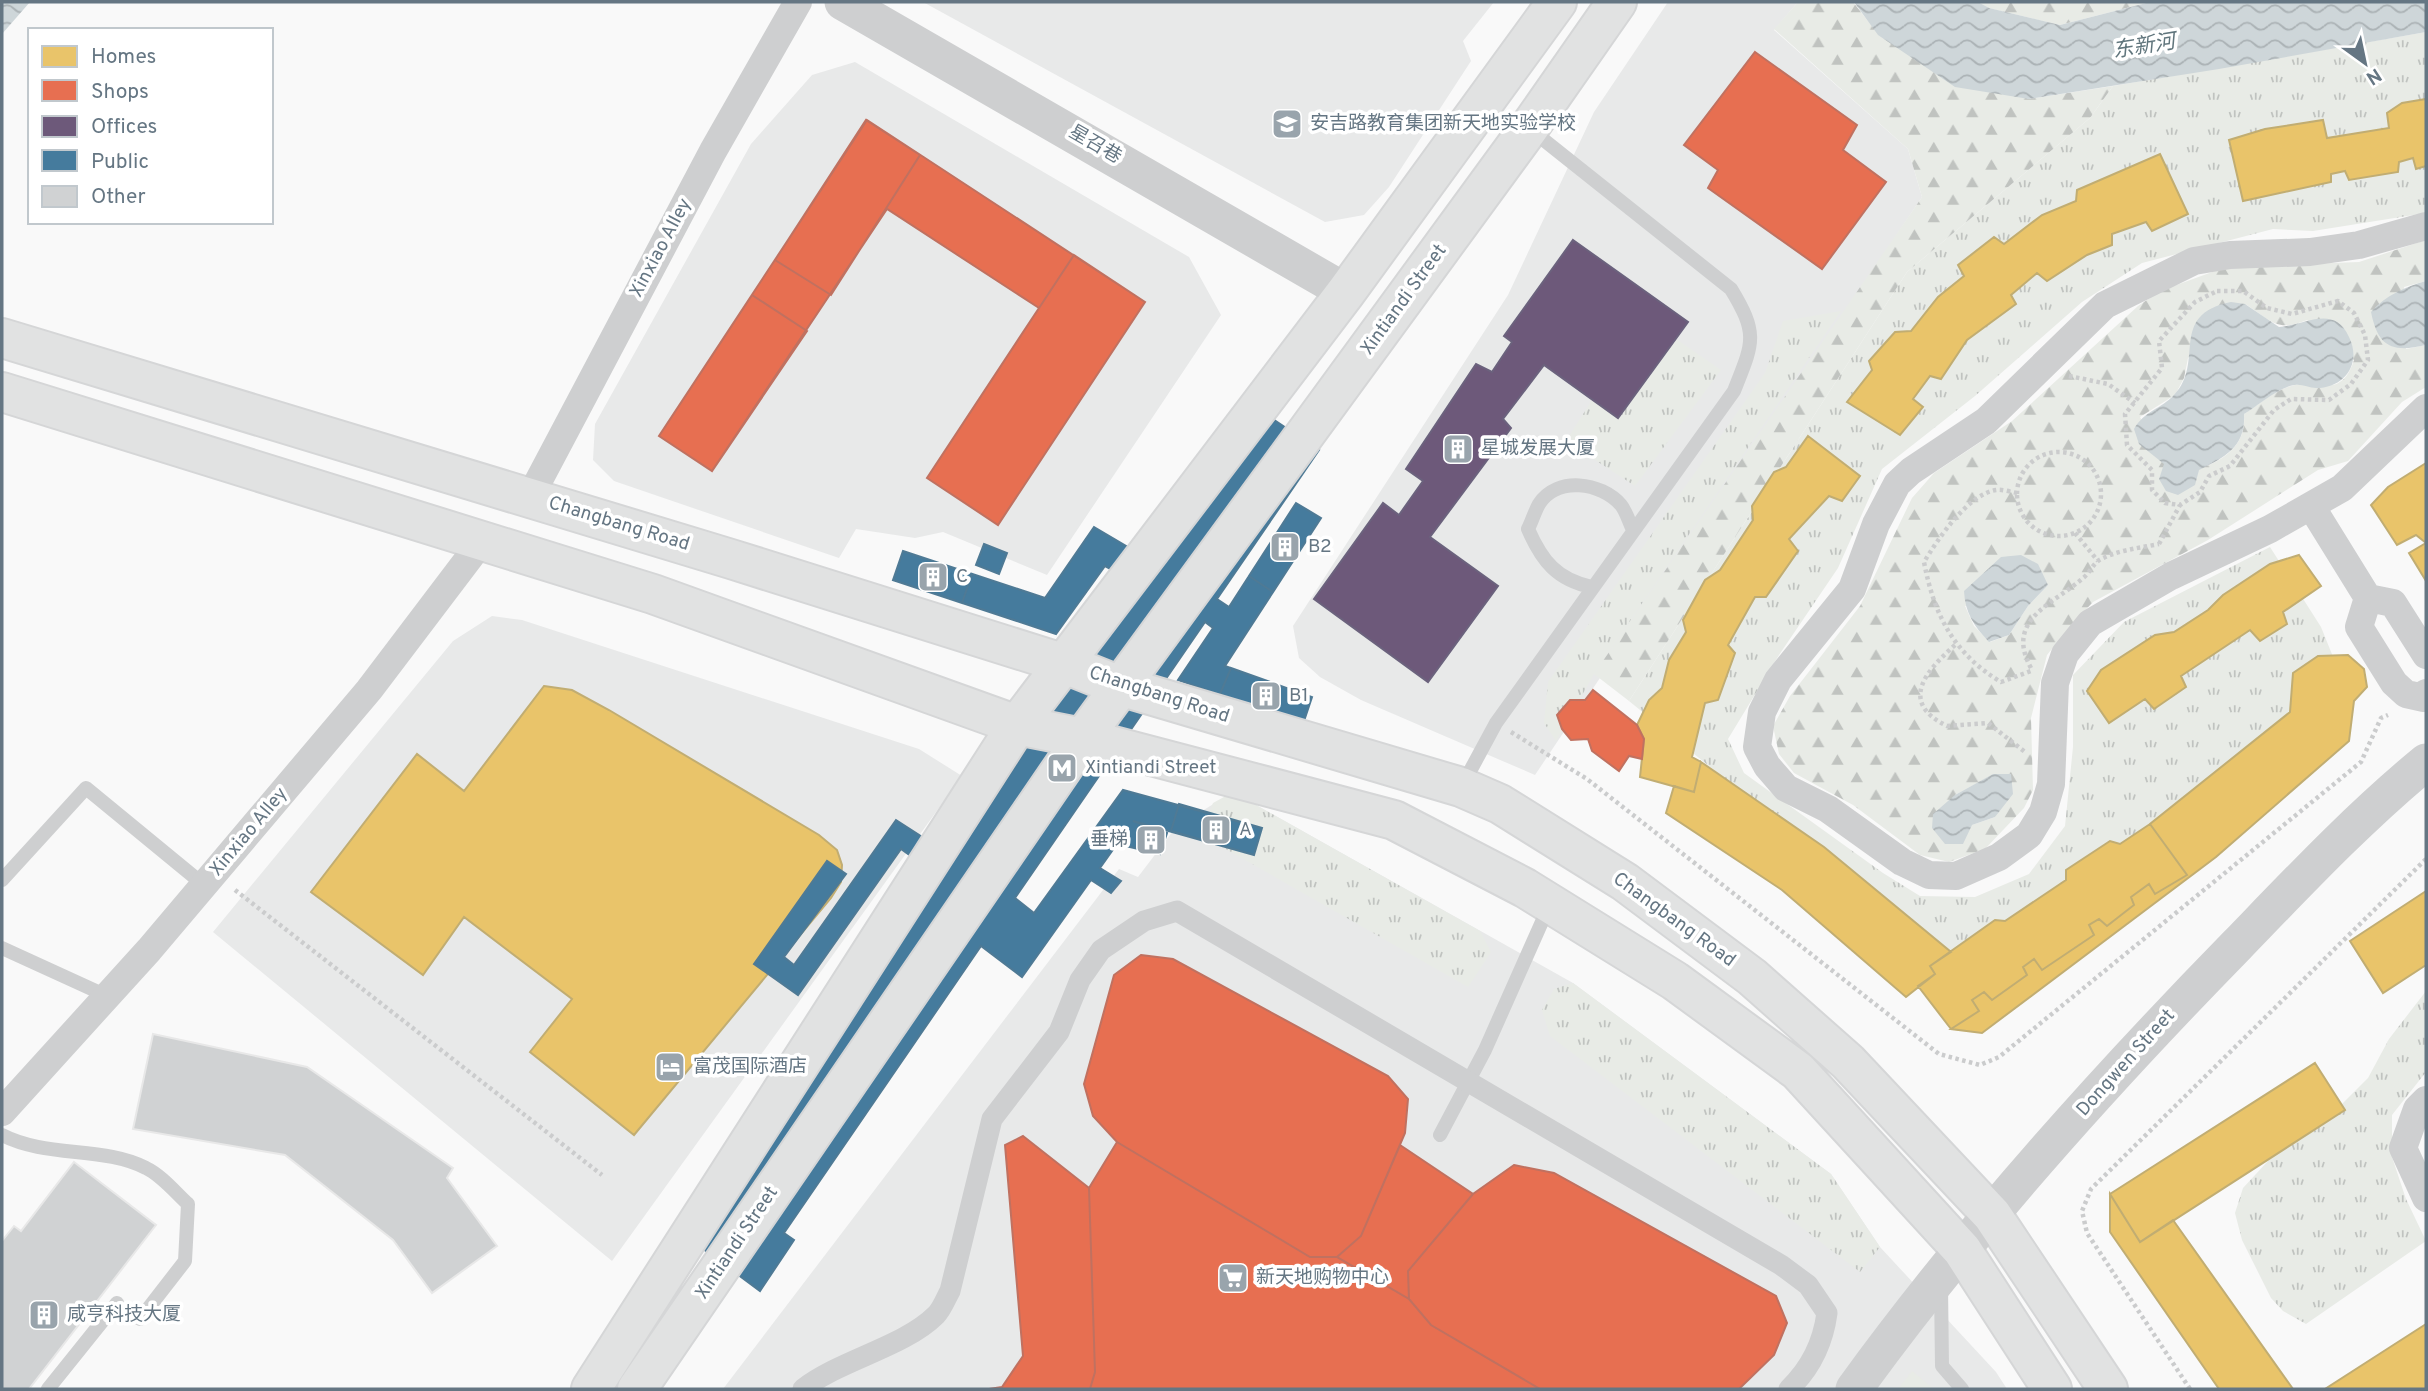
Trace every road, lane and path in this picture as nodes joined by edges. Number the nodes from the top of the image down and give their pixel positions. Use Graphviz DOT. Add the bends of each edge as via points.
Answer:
graph roads {
  1 [pos="798,2"];
  2 [pos="843,2"];
  3 [pos="1557,2"];
  4 [pos="1617,2"];
  5 [pos="1529,128"];
  6 [pos="2426,226"];
  7 [pos="1346,292"];
  8 [pos="2,338"];
  9 [pos="2045,367"];
  10 [pos="2,392"];
  11 [pos="2135,403"];
  12 [pos="2426,408"];
  13 [pos="2017,493"];
  14 [pos="530,497"];
  15 [pos="2180,505"];
  16 [pos="2311,506"];
  17 [pos="1633,530"];
  18 [pos="2075,533"];
  19 [pos="482,541"];
  20 [pos="2098,561"];
  21 [pos="2171,576"];
  22 [pos="1592,587"];
  23 [pos="2368,598"];
  24 [pos="1955,645"];
  25 [pos="2426,655"];
  26 [pos="1065,664"];
  27 [pos="2033,671"];
  28 [pos="1120,686"];
  29 [pos="2425,697"];
  30 [pos="1017,725"];
  31 [pos="1083,738"];
  32 [pos="2053,754"];
  33 [pos="2426,762"];
  34 [pos="1461,787"];
  35 [pos="2426,859"];
  36 [pos="209,879"];
  37 [pos="2,880"];
  38 [pos="1550,904"];
  39 [pos="2,947"];
  40 [pos="107,996"];
  41 [pos="1467,1083"];
  42 [pos="2426,1100"];
  43 [pos="2,1112"];
  44 [pos="2,1135"];
  45 [pos="1440,1135"];
  46 [pos="602,1175"];
  47 [pos="2426,1198"];
  48 [pos="1992,1215"];
  49 [pos="1951,1264"];
  50 [pos="117,1303"];
  51 [pos="140,1319"];
  52 [pos="48,1389"];
  53 [pos="591,1389"];
  54 [pos="637,1389"];
  55 [pos="803,1389"];
  56 [pos="1789,1389"];
  57 [pos="1854,1389"];
  58 [pos="1962,1389"];
  59 [pos="2052,1389"];
  60 [pos="2108,1389"];
  61 [pos="2190,1389"];
  1 -- 14 [label="street, Xinxiao Alley" via="713,150"];
  2 -- 7 [label="street, 星召巷"];
  3 -- 7 [label="main road"];
  4 -- 5 [label="main road, Xintiandi Street"];
  5 -- 17 [label="lane" via="1714,273 1731,289 1748,317 1752,345 1734,391"];
  5 -- 28 [label="main road, Xintiandi Street"];
  6 -- 9 [label="street" via="2358,245 2193,261 2105,305"];
  7 -- 26 [label="main road"];
  8 -- 14 [label="main road, Changbang Road"];
  9 -- 11 [label="path" via="2108,384"];
  9 -- 32 [label="street" via="1986,421 1897,484 1876,524 1852,589 1778,680 1762,712 1757,747 1766,766 1786,788 1828,809 1902,862 1930,875 1956,876 1999,856 2029,835 2052,784"];
  10 -- 19 [label="main road"];
  11 -- 15 [label="path" via="2125,414 2127,444 2152,470 2152,491 2165,503"];
  11 -- 15 [label="path" via="2162,368 2159,341 2195,302 2217,291 2243,291 2267,308 2292,314 2338,301 2354,313 2365,335 2368,360 2351,384 2329,400 2291,399 2274,410 2230,467 2209,477 2200,492"];
  12 -- 16 [label="street" via="2342,488"];
  13 -- 18 [label="path" via="2025,519 2035,529 2055,536"];
  13 -- 18 [label="path" via="2027,467 2038,458 2052,453 2078,457 2090,465 2101,489 2096,515"];
  13 -- 24 [label="path" via="1996,490 1970,505 1941,534 1924,562 1930,592"];
  14 -- 26 [label="main road, Changbang Road"];
  15 -- 21 [label="path" via="2159,544"];
  16 -- 21 [label="street"];
  16 -- 23 [label="street"];
  17 -- 22 [label="lane"];
  17 -- 22 [label="lane" via="1622,506 1602,490 1579,485 1558,488 1540,503 1528,530 1537,550 1569,582"];
  18 -- 20 [label="path"];
  19 -- 30 [label="main road" via="653,594"];
  19 -- 36 [label="street, Xinxiao Alley" via="369,690"];
  21 -- 32 [label="street" via="2090,623 2065,654 2055,683"];
  22 -- 34 [label="lane" via="1496,723"];
  23 -- 25 [label="street" via="2393,603"];
  23 -- 29 [label="street" via="2359,627 2394,683 2406,694"];
  24 -- 27 [label="path" via="1976,667 2001,682"];
  24 -- 32 [label="path" via="1921,680 1926,710 1947,726 1988,723 2027,753"];
  26 -- 28 [label="main road, Changbang Road"];
  26 -- 30 [label="main road"];
  28 -- 31 [label="main road, Xintiandi Street"];
  28 -- 34 [label="main road, Changbang Road"];
  30 -- 31 [label="main road"];
  30 -- 53 [label="main road"];
  31 -- 38 [label="main road" via="1394,820"];
  31 -- 54 [label="main road, Xintiandi Street"];
  33 -- 48 [label="street, Dongwen Street" via="2380,800 2156,1027"];
  34 -- 48 [label="main road, Changbang Road" via="1500,804 1625,882 1752,977 1848,1062"];
  35 -- 61 [label="path" via="2091,1189 2082,1211 2087,1233"];
  36 -- 37 [label="lane" via="86,788"];
  36 -- 40 [label="street, Xinxiao Alley"];
  36 -- 46 [label="path"];
  38 -- 41 [label="lane"];
  38 -- 49 [label="main road" via="1675,981 1798,1072"];
  39 -- 40 [label="lane"];
  40 -- 43 [label="street, Xinxiao Alley"];
  41 -- 45 [label="lane"];
  41 -- 55 [label="street" via="1177,911 1144,921 1101,950 1080,980 1059,1032 992,1119 950,1291 937,1314 891,1344"];
  41 -- 56 [label="street" via="1781,1265 1808,1286 1827,1313 1824,1336 1803,1375"];
  42 -- 47 [label="street" via="2417,1110 2403,1148"];
  44 -- 51 [label="lane" via="20,1144 147,1168 188,1204 185,1261"];
  48 -- 49 [label="street, Dongwen Street"];
  48 -- 60 [label="main road, Changbang Road"];
  49 -- 57 [label="street, Dongwen Street"];
  49 -- 58 [label="lane" via="1942,1366"];
  49 -- 59 [label="main road"];
  50 -- 52 [label="lane"];
}
